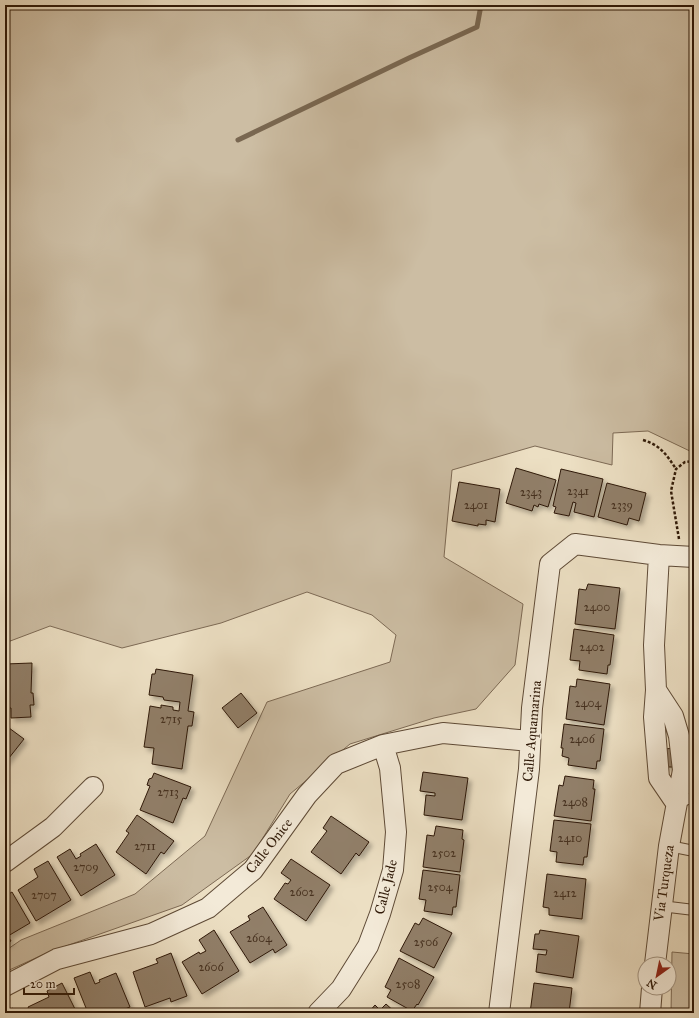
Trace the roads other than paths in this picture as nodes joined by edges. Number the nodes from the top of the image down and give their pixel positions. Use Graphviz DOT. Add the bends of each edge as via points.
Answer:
graph roads {
  1 [pos="659,556"];
  2 [pos="688,557"];
  3 [pos="530,741"];
  4 [pos="383,745"];
  5 [pos="94,787"];
  6 [pos="685,800"];
  7 [pos="669,846"];
  8 [pos="694,850"];
  9 [pos="5,862"];
  10 [pos="661,906"];
  11 [pos="694,910"];
  12 [pos="655,956"];
  13 [pos="5,986"];
  14 [pos="651,996"];
  15 [pos="318,1013"];
  16 [pos="499,1013"];
  17 [pos="650,1013"];
  1 -- 2 [label="street, Calle Aquamarina"];
  1 -- 3 [label="street, Calle Aquamarina" via="575,544 550,564"];
  1 -- 6 [label="street, Via Turqueza" via="654,645 656,690 672,716 667,737 683,770"];
  3 -- 4 [label="street, Calle Onice" via="443,733"];
  3 -- 16 [label="street, Calle Aquamarina"];
  4 -- 13 [label="street, Calle Onice" via="336,764 307,795 253,870 208,908 151,934 57,959"];
  4 -- 15 [label="street, Calle Jade" via="390,768 396,832 393,870 368,946 341,989"];
  5 -- 9 [label="street" via="53,827"];
  6 -- 7 [label="street, Via Turqueza"];
  7 -- 8 [label="lane"];
  7 -- 10 [label="street, Via Turqueza"];
  10 -- 11 [label="lane"];
  10 -- 12 [label="street, Via Turqueza"];
  14 -- 17 [label="street"];
}
